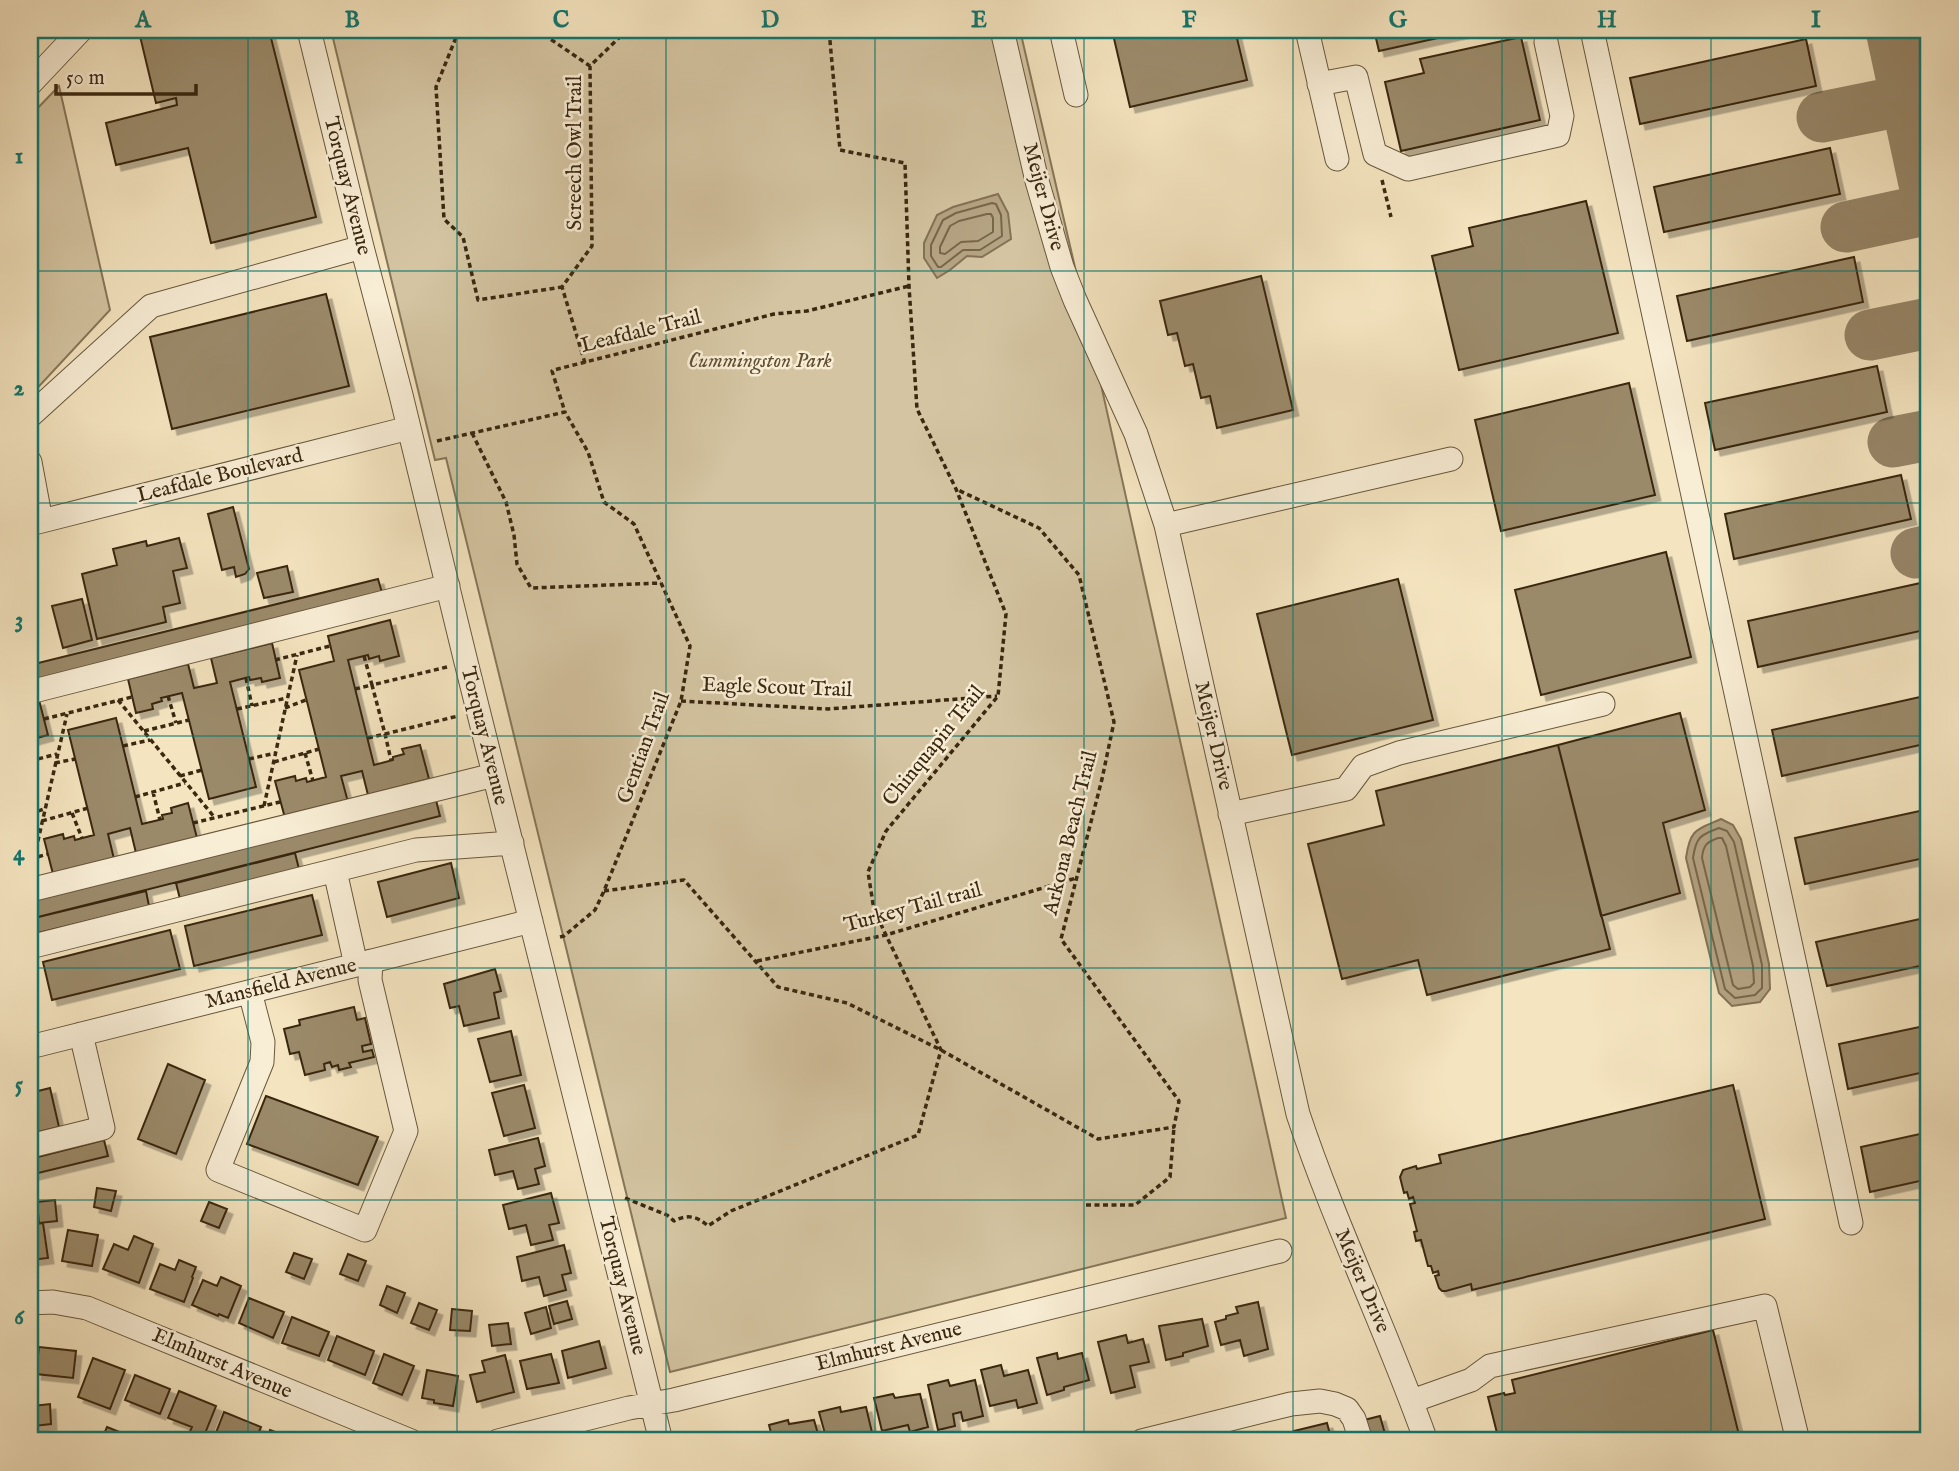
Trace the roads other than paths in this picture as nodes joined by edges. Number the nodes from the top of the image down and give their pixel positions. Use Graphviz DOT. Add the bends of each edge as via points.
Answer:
graph roads {
  1 [pos="81,30"];
  2 [pos="309,30"];
  3 [pos="1002,30"];
  4 [pos="1061,30"];
  5 [pos="1307,30"];
  6 [pos="1592,30"];
  7 [pos="1546,42"];
  8 [pos="30,84"];
  9 [pos="1319,84"];
  10 [pos="1076,94"];
  11 [pos="1336,159"];
  12 [pos="362,247"];
  13 [pos="30,416"];
  14 [pos="409,428"];
  15 [pos="1451,459"];
  16 [pos="30,463"];
  17 [pos="35,522"];
  18 [pos="1166,525"];
  19 [pos="448,586"];
  20 [pos="30,692"];
  21 [pos="1603,704"];
  22 [pos="495,775"];
  23 [pos="1230,814"];
  24 [pos="512,843"];
  25 [pos="335,871"];
  26 [pos="30,890"];
  27 [pos="531,921"];
  28 [pos="30,947"];
  29 [pos="363,963"];
  30 [pos="250,992"];
  31 [pos="81,1034"];
  32 [pos="30,1047"];
  33 [pos="30,1146"];
  34 [pos="1851,1223"];
  35 [pos="1280,1251"];
  36 [pos="30,1303"];
  37 [pos="1412,1401"];
  38 [pos="652,1404"];
  39 [pos="411,1441"];
  40 [pos="498,1441"];
  41 [pos="661,1441"];
  42 [pos="1142,1441"];
  43 [pos="1361,1441"];
  44 [pos="1426,1441"];
  45 [pos="1796,1441"];
  1 -- 8 [label="street"];
  2 -- 12 [label="street, Torquay Avenue"];
  3 -- 18 [label="street, Meijer Drive" via="1062,267 1136,434"];
  4 -- 10 [label="street"];
  5 -- 9 [label="street"];
  6 -- 34 [label="street"];
  7 -- 9 [label="street" via="1562,116 1558,135 1408,169 1375,154 1356,77"];
  9 -- 11 [label="street"];
  12 -- 13 [label="street" via="151,306"];
  12 -- 14 [label="street, Torquay Avenue"];
  14 -- 17 [label="street, Leafdale Boulevard"];
  14 -- 19 [label="street, Torquay Avenue"];
  15 -- 18 [label="street"];
  16 -- 17 [label="street"];
  18 -- 23 [label="street, Meijer Drive"];
  19 -- 20 [label="street"];
  19 -- 22 [label="street, Torquay Avenue"];
  21 -- 23 [label="street" via="1399,753 1363,766 1346,789"];
  22 -- 24 [label="street, Torquay Avenue"];
  22 -- 26 [label="street"];
  23 -- 37 [label="street, Meijer Drive" via="1298,1114"];
  24 -- 25 [label="street" via="416,850"];
  24 -- 27 [label="street, Torquay Avenue"];
  25 -- 28 [label="street"];
  25 -- 29 [label="street"];
  27 -- 29 [label="street, Mansfield Avenue"];
  27 -- 38 [label="street, Torquay Avenue"];
  29 -- 30 [label="street, Mansfield Avenue"];
  29 -- 30 [label="street" via="406,1130 365,1230 218,1170 262,1062 263,1042"];
  30 -- 31 [label="street, Mansfield Avenue"];
  31 -- 32 [label="street, Mansfield Avenue"];
  31 -- 33 [label="street" via="103,1128"];
  35 -- 38 [label="street, Elmhurst Avenue"];
  36 -- 39 [label="street, Elmhurst Avenue" via="87,1308"];
  37 -- 44 [label="street, Meijer Drive"];
  37 -- 45 [label="street" via="1471,1380 1490,1366 1765,1306"];
  38 -- 40 [label="street, Elmhurst Avenue"];
  38 -- 41 [label="street, Torquay Avenue"];
  42 -- 43 [label="street" via="1320,1401 1347,1409"];
}
